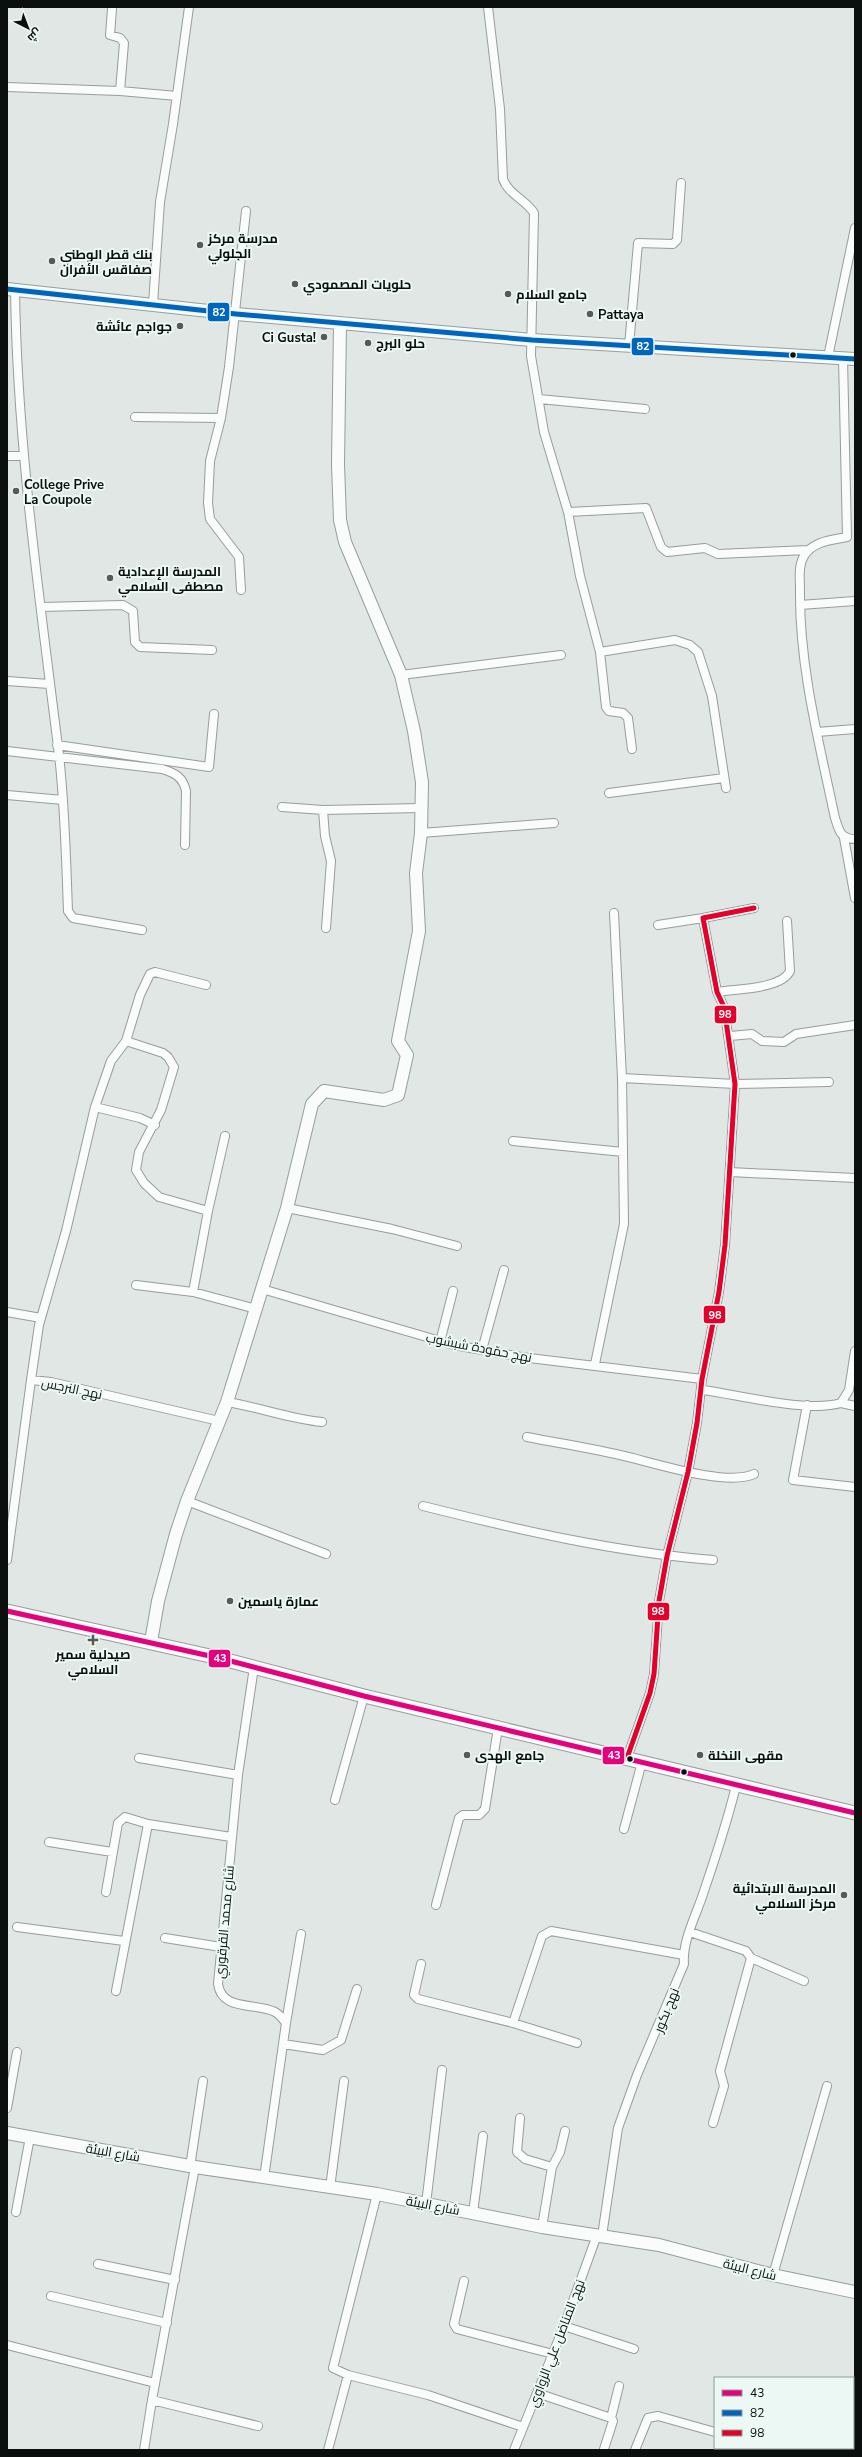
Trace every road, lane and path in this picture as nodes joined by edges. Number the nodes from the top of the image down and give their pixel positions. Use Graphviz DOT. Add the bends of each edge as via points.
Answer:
graph roads {
  1 [pos="189,7"];
  2 [pos="488,7"];
  3 [pos="112,9"];
  4 [pos="7,87"];
  5 [pos="120,91"];
  6 [pos="177,96"];
  7 [pos="681,183"];
  8 [pos="246,211"];
  9 [pos="855,228"];
  10 [pos="11,289"];
  11 [pos="153,304"];
  12 [pos="236,314"];
  13 [pos="340,324"];
  14 [pos="532,340"];
  15 [pos="629,346"];
  16 [pos="828,357"];
  17 [pos="843,358"];
  18 [pos="855,359"];
  19 [pos="539,400"];
  20 [pos="645,409"];
  21 [pos="135,417"];
  22 [pos="221,418"];
  23 [pos="7,456"];
  24 [pos="24,456"];
  25 [pos="568,512"];
  26 [pos="851,537"];
  27 [pos="808,550"];
  28 [pos="241,590"];
  29 [pos="855,602"];
  30 [pos="800,604"];
  31 [pos="41,607"];
  32 [pos="212,650"];
  33 [pos="600,652"];
  34 [pos="561,655"];
  35 [pos="401,675"];
  36 [pos="7,681"];
  37 [pos="49,684"];
  38 [pos="214,714"];
  39 [pos="855,730"];
  40 [pos="817,732"];
  41 [pos="57,745"];
  42 [pos="632,749"];
  43 [pos="7,751"];
  44 [pos="59,756"];
  45 [pos="724,778"];
  46 [pos="726,788"];
  47 [pos="609,793"];
  48 [pos="7,796"];
  49 [pos="63,800"];
  50 [pos="282,807"];
  51 [pos="421,808"];
  52 [pos="324,810"];
  53 [pos="554,823"];
  54 [pos="421,833"];
  55 [pos="844,838"];
  56 [pos="855,839"];
  57 [pos="185,844"];
  58 [pos="855,898"];
  59 [pos="754,908"];
  60 [pos="614,913"];
  61 [pos="703,918"];
  62 [pos="787,921"];
  63 [pos="658,925"];
  64 [pos="326,928"];
  65 [pos="142,930"];
  66 [pos="206,984"];
  67 [pos="718,992"];
  68 [pos="855,1025"];
  69 [pos="730,1036"];
  70 [pos="126,1041"];
  71 [pos="622,1078"];
  72 [pos="829,1082"];
  73 [pos="735,1084"];
  74 [pos="95,1107"];
  75 [pos="155,1125"];
  76 [pos="225,1136"];
  77 [pos="514,1141"];
  78 [pos="623,1152"];
  79 [pos="730,1172"];
  80 [pos="855,1178"];
  81 [pos="287,1208"];
  82 [pos="208,1211"];
  83 [pos="457,1246"];
  84 [pos="504,1270"];
  85 [pos="136,1285"];
  86 [pos="262,1289"];
  87 [pos="453,1291"];
  88 [pos="193,1292"];
  89 [pos="256,1309"];
  90 [pos="7,1312"];
  91 [pos="41,1318"];
  92 [pos="440,1342"];
  93 [pos="482,1350"];
  94 [pos="855,1351"];
  95 [pos="594,1364"];
  96 [pos="702,1379"];
  97 [pos="31,1380"];
  98 [pos="703,1390"];
  99 [pos="227,1402"];
  100 [pos="841,1403"];
  101 [pos="807,1405"];
  102 [pos="855,1406"];
  103 [pos="220,1421"];
  104 [pos="322,1422"];
  105 [pos="527,1437"];
  106 [pos="688,1472"];
  107 [pos="754,1474"];
  108 [pos="855,1487"];
  109 [pos="186,1500"];
  110 [pos="423,1506"];
  111 [pos="326,1554"];
  112 [pos="667,1556"];
  113 [pos="7,1560"];
  114 [pos="713,1560"];
  115 [pos="7,1611"];
  116 [pos="151,1642"];
  117 [pos="254,1667"];
  118 [pos="364,1696"];
  119 [pos="498,1728"];
  120 [pos="139,1758"];
  121 [pos="627,1758"];
  122 [pos="642,1762"];
  123 [pos="238,1775"];
  124 [pos="736,1786"];
  125 [pos="335,1800"];
  126 [pos="855,1813"];
  127 [pos="148,1824"];
  128 [pos="624,1830"];
  129 [pos="231,1837"];
  130 [pos="48,1842"];
  131 [pos="112,1852"];
  132 [pos="106,1892"];
  133 [pos="436,1906"];
  134 [pos="17,1927"];
  135 [pos="690,1932"];
  136 [pos="301,1934"];
  137 [pos="166,1938"];
  138 [pos="124,1941"];
  139 [pos="221,1947"];
  140 [pos="684,1955"];
  141 [pos="751,1958"];
  142 [pos="421,1964"];
  143 [pos="804,1981"];
  144 [pos="357,1989"];
  145 [pos="116,1991"];
  146 [pos="286,2023"];
  147 [pos="513,2023"];
  148 [pos="577,2043"];
  149 [pos="283,2044"];
  150 [pos="17,2052"];
  151 [pos="442,2070"];
  152 [pos="203,2081"];
  153 [pos="344,2081"];
  154 [pos="827,2086"];
  155 [pos="7,2108"];
  156 [pos="520,2118"];
  157 [pos="713,2123"];
  158 [pos="565,2131"];
  159 [pos="7,2133"];
  160 [pos="483,2136"];
  161 [pos="30,2138"];
  162 [pos="193,2167"];
  163 [pos="552,2167"];
  164 [pos="264,2178"];
  165 [pos="330,2188"];
  166 [pos="377,2194"];
  167 [pos="426,2204"];
  168 [pos="16,2212"];
  169 [pos="474,2213"];
  170 [pos="542,2227"];
  171 [pos="599,2235"];
  172 [pos="98,2264"];
  173 [pos="773,2275"];
  174 [pos="175,2280"];
  175 [pos="464,2281"];
  176 [pos="855,2292"];
  177 [pos="51,2296"];
  178 [pos="167,2323"];
  179 [pos="564,2326"];
  180 [pos="7,2345"];
  181 [pos="634,2349"];
  182 [pos="553,2354"];
  183 [pos="348,2375"];
  184 [pos="155,2383"];
  185 [pos="619,2386"];
  186 [pos="537,2393"];
  187 [pos="152,2400"];
  188 [pos="612,2418"];
  189 [pos="258,2426"];
  190 [pos="523,2427"];
  191 [pos="714,2432"];
  192 [pos="144,2450"];
  193 [pos="328,2450"];
  194 [pos="514,2450"];
  195 [pos="604,2450"];
  196 [pos="635,2450"];
  1 -- 6 [label="street"];
  2 -- 14 [label="street" via="500,109 503,180 506,187 534,213"];
  3 -- 5 [label="street" via="110,34 120,38 124,43"];
  4 -- 5 [label="street"];
  5 -- 6 [label="street"];
  6 -- 11 [label="street" via="160,202"];
  7 -- 15 [label="street" via="677,240 673,244 638,243"];
  8 -- 12 [label="street"];
  9 -- 16 [label="street"];
  10 -- 11 [label="street"];
  10 -- 24 [label="street"];
  11 -- 12 [label="street"];
  12 -- 13 [label="street"];
  12 -- 22 [label="street"];
  13 -- 14 [label="street"];
  13 -- 35 [label="street" via="340,520 345,542"];
  14 -- 15 [label="street"];
  14 -- 19 [label="street" via="531,356"];
  15 -- 16 [label="street"];
  16 -- 17 [label="street"];
  17 -- 18 [label="street"];
  17 -- 26 [label="street"];
  19 -- 20 [label="street"];
  19 -- 25 [label="street" via="544,432"];
  21 -- 22 [label="street"];
  22 -- 28 [label="street" via="210,461 208,503 210,519 239,557"];
  23 -- 24 [label="street"];
  24 -- 31 [label="street"];
  25 -- 27 [label="street" via="646,508 661,547 667,552 701,548 718,554"];
  25 -- 33 [label="street" via="580,576"];
  26 -- 27 [label="street" via="821,543"];
  27 -- 30 [label="street" via="800,565"];
  29 -- 30 [label="street"];
  30 -- 40 [label="street" via="805,663"];
  31 -- 32 [label="street" via="123,605 133,611 135,642 140,648"];
  31 -- 37 [label="street"];
  33 -- 42 [label="street" via="606,707 609,711 623,713 628,718"];
  33 -- 45 [label="street" via="674,640 690,645 698,652 712,696"];
  34 -- 35 [label="street"];
  35 -- 51 [label="street" via="422,782"];
  36 -- 37 [label="street"];
  37 -- 41 [label="street"];
  38 -- 41 [label="street" via="209,767"];
  39 -- 40 [label="street"];
  40 -- 55 [label="street" via="836,818"];
  41 -- 44 [label="street"];
  43 -- 44 [label="street"];
  44 -- 49 [label="street"];
  44 -- 57 [label="street" via="162,769 180,777 186,791"];
  45 -- 46 [label="street"];
  45 -- 47 [label="street"];
  48 -- 49 [label="street"];
  49 -- 65 [label="street" via="68,912 73,918"];
  50 -- 52 [label="street"];
  51 -- 52 [label="street"];
  51 -- 54 [label="street"];
  52 -- 64 [label="street" via="325,836 331,861"];
  53 -- 54 [label="street"];
  54 -- 81 [label="street" via="416,873 420,931 398,1041 407,1055 400,1090 394,1098 384,1100 329,1091 320,1093 309,1111"];
  55 -- 56 [label="street"];
  55 -- 58 [label="street"];
  59 -- 61 [label="street"];
  60 -- 71 [label="street"];
  61 -- 63 [label="street"];
  61 -- 67 [label="street"];
  62 -- 67 [label="street" via="790,971 787,978 777,983"];
  66 -- 70 [label="street" via="156,972 150,974 140,995"];
  67 -- 69 [label="street"];
  68 -- 69 [label="street" via="796,1034 784,1042 762,1041 752,1034"];
  69 -- 73 [label="street"];
  70 -- 74 [label="street" via="114,1055"];
  70 -- 75 [label="street" via="163,1053 173,1064 173,1075"];
  71 -- 73 [label="street"];
  71 -- 78 [label="street"];
  72 -- 73 [label="street"];
  73 -- 79 [label="street"];
  74 -- 75 [label="street" via="140,1118"];
  74 -- 91 [label="street" via="66,1231"];
  75 -- 82 [label="street" via="140,1152 136,1170 138,1175 159,1197"];
  76 -- 82 [label="street"];
  77 -- 78 [label="street"];
  78 -- 95 [label="street" via="624,1224"];
  79 -- 80 [label="street"];
  79 -- 96 [label="street" via="724,1265"];
  81 -- 83 [label="street" via="392,1229"];
  81 -- 86 [label="street"];
  82 -- 88 [label="street"];
  84 -- 93 [label="street"];
  85 -- 88 [label="street"];
  86 -- 89 [label="street"];
  86 -- 92 [label="street, نهج حمّودة شبشوب"];
  87 -- 92 [label="street"];
  88 -- 89 [label="street"];
  89 -- 99 [label="street"];
  90 -- 91 [label="street"];
  91 -- 97 [label="street"];
  92 -- 93 [label="street, نهج حمّودة شبشوب"];
  93 -- 95 [label="street, نهج حمّودة شبشوب" via="521,1357"];
  94 -- 100 [label="street" via="849,1390"];
  95 -- 96 [label="street, نهج حمّودة شبشوب"];
  96 -- 98 [label="street"];
  97 -- 103 [label="street, نهج النرجس"];
  97 -- 113 [label="street, نهج النرجس"];
  98 -- 101 [label="street"];
  98 -- 106 [label="street"];
  99 -- 103 [label="street"];
  99 -- 104 [label="street" via="248,1405 300,1420"];
  100 -- 101 [label="street"];
  100 -- 102 [label="street"];
  101 -- 108 [label="street" via="793,1480"];
  103 -- 109 [label="street"];
  105 -- 106 [label="street" via="620,1455"];
  106 -- 107 [label="street" via="744,1479"];
  106 -- 112 [label="street"];
  109 -- 111 [label="street"];
  109 -- 116 [label="street" via="158,1601"];
  110 -- 112 [label="street" via="542,1535"];
  112 -- 114 [label="street"];
  112 -- 121 [label="street" via="659,1601 654,1674 647,1704"];
  115 -- 116 [label="main road"];
  116 -- 117 [label="main road"];
  117 -- 118 [label="main road"];
  117 -- 123 [label="street, شارع محمد القرقوري"];
  118 -- 119 [label="main road"];
  118 -- 125 [label="street"];
  119 -- 121 [label="main road"];
  119 -- 133 [label="street" via="485,1809 479,1815 463,1815 459,1818"];
  120 -- 123 [label="street"];
  121 -- 122 [label="main road"];
  122 -- 124 [label="main road"];
  122 -- 128 [label="street"];
  123 -- 129 [label="street, شارع محمد القرقوري"];
  124 -- 126 [label="main road"];
  124 -- 135 [label="street, نهج بكور" via="723,1835"];
  127 -- 129 [label="street"];
  127 -- 131 [label="street" via="125,1817 118,1824"];
  127 -- 138 [label="street"];
  129 -- 139 [label="street, شارع محمد القرقوري"];
  130 -- 131 [label="street"];
  131 -- 132 [label="street"];
  134 -- 138 [label="street"];
  135 -- 140 [label="street, نهج بكور"];
  135 -- 141 [label="street" via="746,1951"];
  136 -- 146 [label="street"];
  137 -- 139 [label="street"];
  138 -- 145 [label="street"];
  139 -- 146 [label="street, شارع محمد القرقوري" via="218,1984 224,1998 231,2002 275,2012"];
  140 -- 147 [label="street" via="551,1931 542,1936"];
  140 -- 171 [label="street, نهج بكور" via="679,1978 637,2075 618,2128"];
  141 -- 143 [label="street"];
  141 -- 157 [label="street" via="720,2071 724,2086"];
  142 -- 147 [label="street" via="414,1995 416,1998"];
  144 -- 149 [label="street" via="340,2040 323,2050"];
  146 -- 149 [label="street"];
  147 -- 148 [label="street"];
  149 -- 164 [label="street"];
  150 -- 155 [label="street"];
  151 -- 167 [label="street"];
  152 -- 162 [label="street"];
  153 -- 165 [label="street"];
  154 -- 173 [label="street"];
  156 -- 163 [label="street" via="517,2152 526,2159"];
  158 -- 163 [label="street" via="560,2152"];
  159 -- 161 [label="street, شارع البيئة"];
  160 -- 169 [label="street"];
  161 -- 162 [label="street, شارع البيئة"];
  161 -- 168 [label="street"];
  162 -- 164 [label="street, شارع البيئة"];
  162 -- 174 [label="street"];
  163 -- 170 [label="street"];
  164 -- 165 [label="street, شارع البيئة"];
  165 -- 166 [label="street, شارع البيئة"];
  166 -- 167 [label="street, شارع البيئة"];
  166 -- 183 [label="street" via="333,2368"];
  167 -- 169 [label="street, شارع البيئة"];
  169 -- 170 [label="street, شارع البيئة"];
  170 -- 171 [label="street, شارع البيئة"];
  171 -- 173 [label="street, شارع البيئة" via="659,2245"];
  171 -- 179 [label="street, نهج المناضل علي الزواوي"];
  172 -- 174 [label="street"];
  173 -- 176 [label="street, شارع البيئة"];
  174 -- 178 [label="street"];
  175 -- 182 [label="street" via="454,2324 457,2329"];
  177 -- 178 [label="street"];
  178 -- 184 [label="street"];
  179 -- 181 [label="street"];
  179 -- 182 [label="street, نهج المناضل علي الزواوي"];
  180 -- 184 [label="street"];
  182 -- 186 [label="street, نهج المناضل علي الزواوي"];
  183 -- 190 [label="street" via="428,2395"];
  183 -- 193 [label="street"];
  184 -- 187 [label="street"];
  185 -- 188 [label="street"];
  186 -- 188 [label="street"];
  186 -- 190 [label="street, نهج المناضل علي الزواوي"];
  187 -- 189 [label="street"];
  187 -- 192 [label="street"];
  188 -- 195 [label="street"];
  190 -- 194 [label="street, نهج المناضل علي الزواوي"];
  191 -- 196 [label="street" via="658,2416 648,2418"];
}
